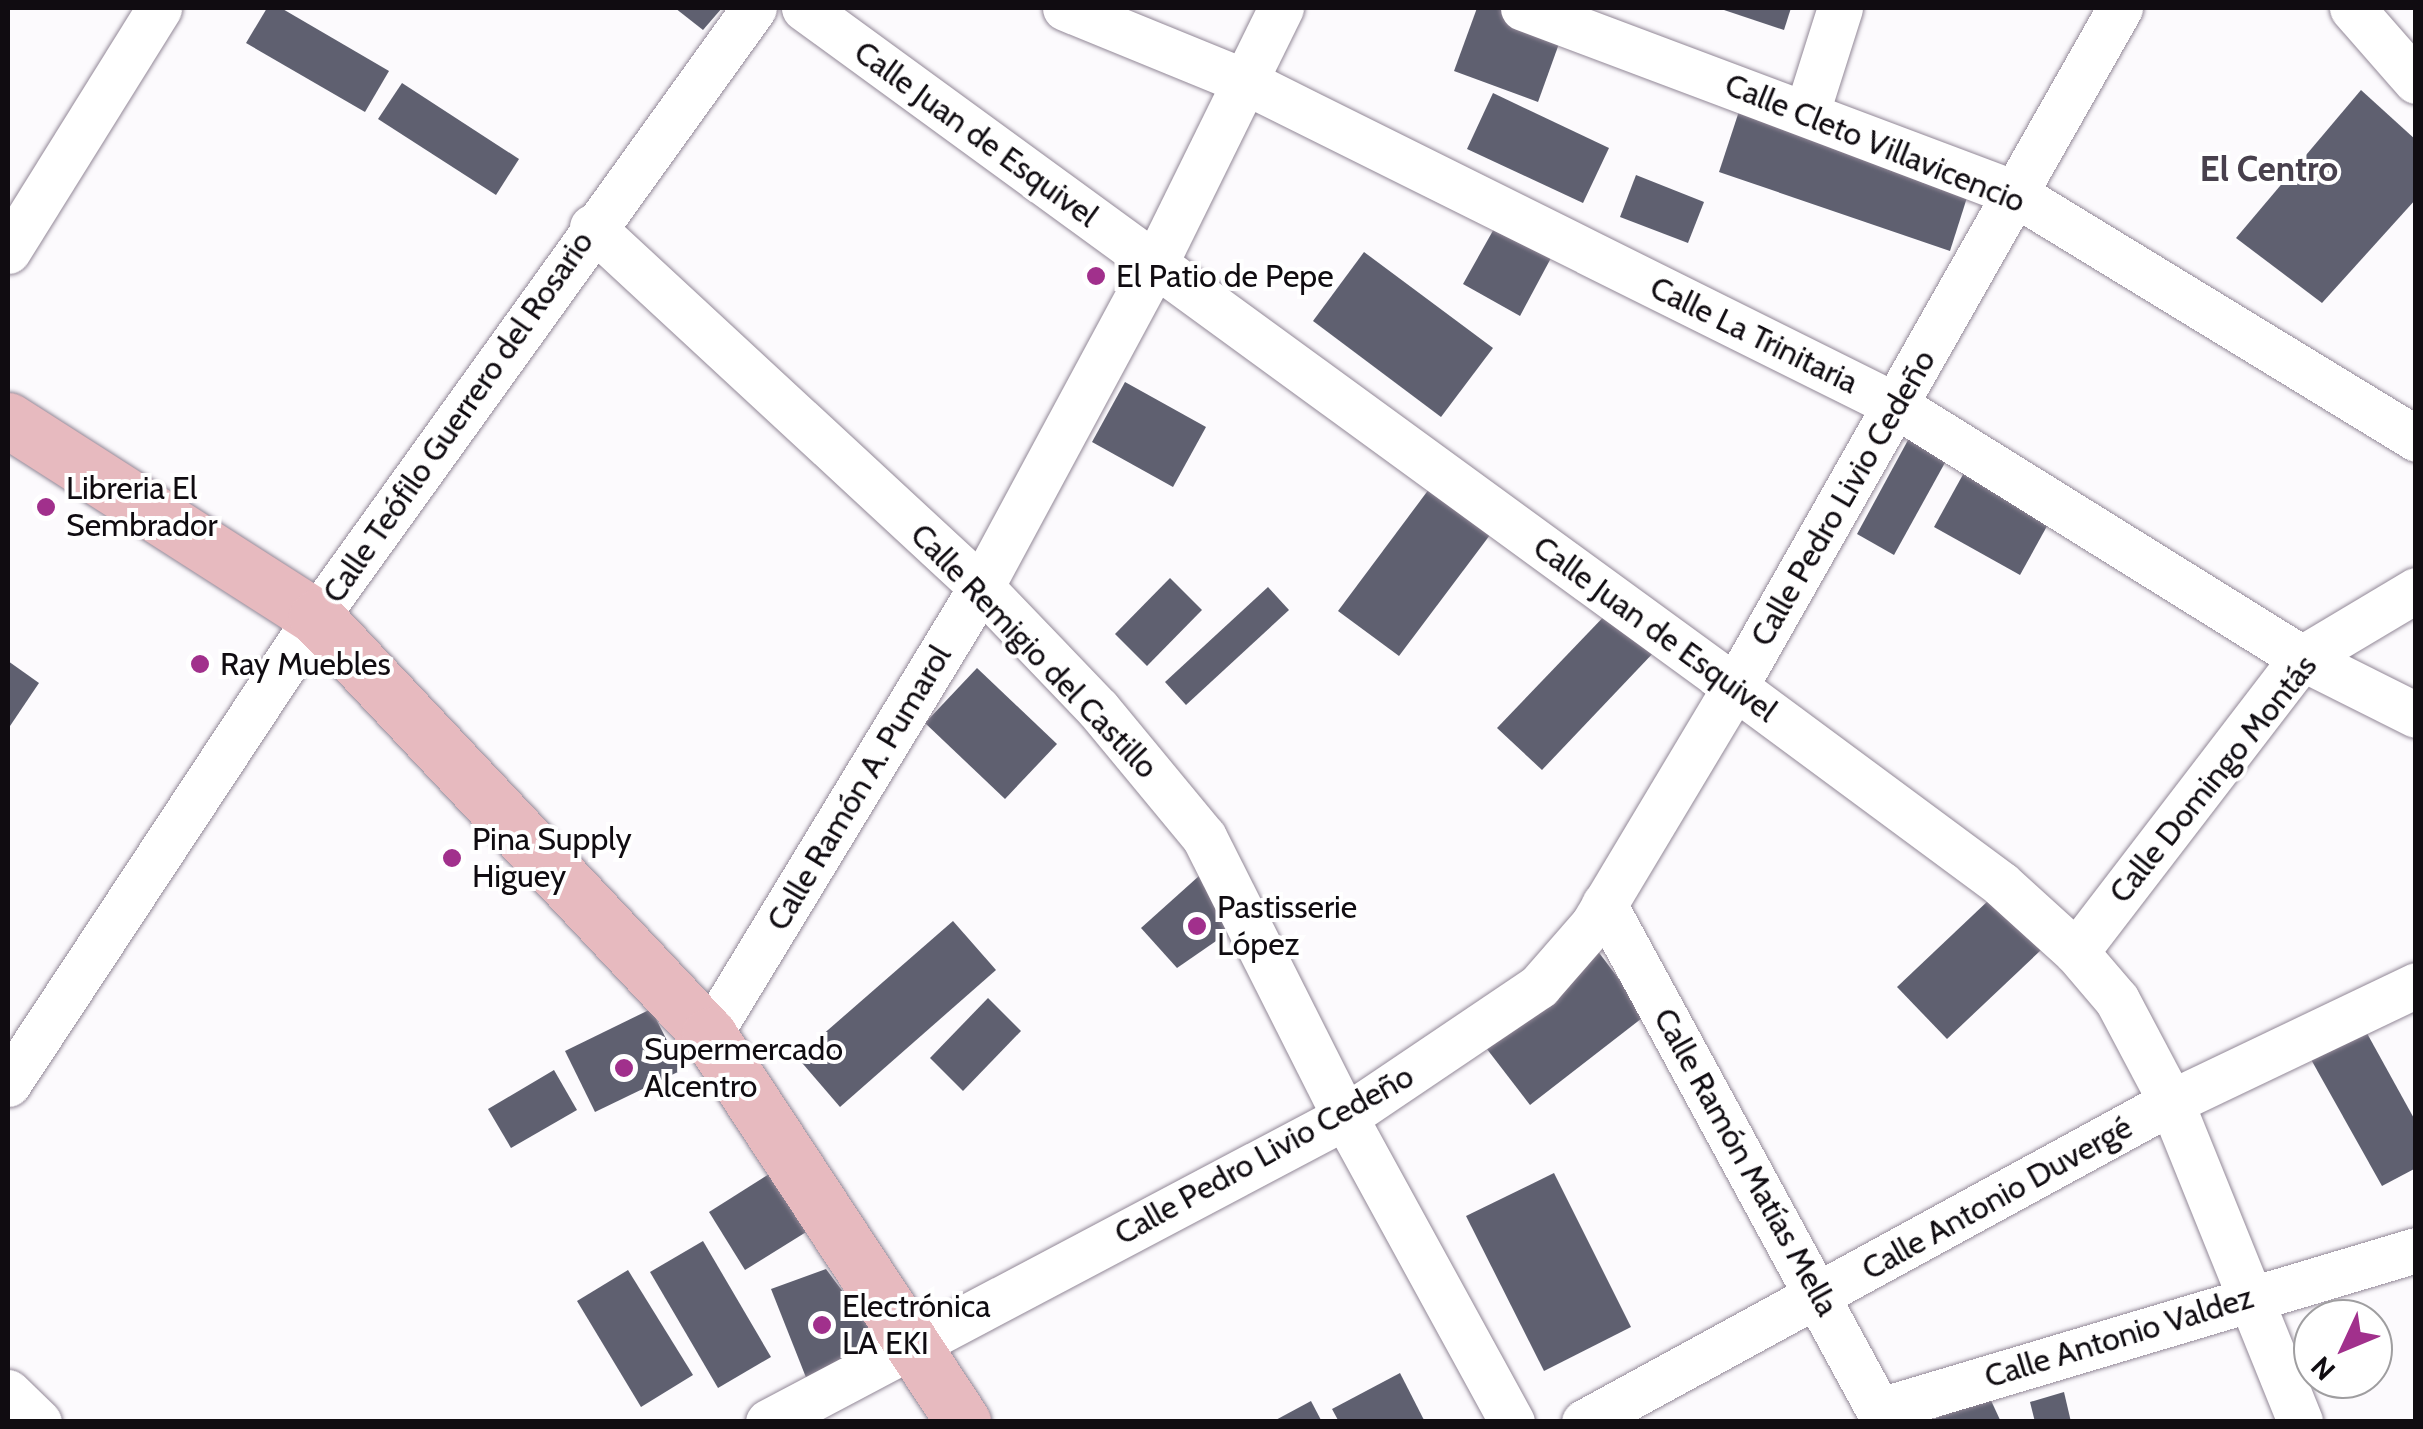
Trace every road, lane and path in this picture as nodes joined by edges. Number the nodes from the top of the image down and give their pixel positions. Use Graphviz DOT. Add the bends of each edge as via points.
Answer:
graph roads {
  1 [pos="159,8"];
  2 [pos="754,8"];
  3 [pos="804,8"];
  4 [pos="1065,8"];
  5 [pos="1281,8"];
  6 [pos="1523,8"];
  7 [pos="1840,8"];
  8 [pos="2120,8"];
  9 [pos="2352,8"];
  10 [pos="2416,81"];
  11 [pos="1246,82"];
  12 [pos="1808,112"];
  13 [pos="2012,192"];
  14 [pos="592,227"];
  15 [pos="8,250"];
  16 [pos="1154,266"];
  17 [pos="1897,406"];
  18 [pos="8,420"];
  19 [pos="2416,439"];
  20 [pos="981,587"];
  21 [pos="2416,590"];
  22 [pos="316,617"];
  23 [pos="2302,658"];
  24 [pos="1735,687"];
  25 [pos="2416,715"];
  26 [pos="1604,904"];
  27 [pos="2076,952"];
  28 [pos="2416,985"];
  29 [pos="709,1034"];
  30 [pos="8,1084"];
  31 [pos="2171,1102"];
  32 [pos="1345,1117"];
  33 [pos="2416,1250"];
  34 [pos="1819,1295"];
  35 [pos="2250,1297"];
  36 [pos="912,1344"];
  37 [pos="8,1392"];
  38 [pos="1883,1416"];
  39 [pos="40,1422"];
  40 [pos="768,1422"];
  41 [pos="964,1422"];
  42 [pos="1512,1422"];
  43 [pos="1584,1422"];
  44 [pos="2300,1422"];
  1 -- 15 [label="street"];
  2 -- 14 [label="street, Calle Teófilo Guerrero del Rosario"];
  3 -- 16 [label="street, Calle Juan de Esquivel"];
  4 -- 11 [label="street, Calle La Trinitaria"];
  5 -- 11 [label="street, Calle Ramón A. Pumarol"];
  6 -- 12 [label="street, Calle Cleto Villavicencio"];
  7 -- 12 [label="street"];
  8 -- 13 [label="street, Calle Pedro Livio Cedeño"];
  9 -- 10 [label="street"];
  11 -- 16 [label="street, Calle Ramón A. Pumarol"];
  11 -- 17 [label="street, Calle La Trinitaria"];
  12 -- 13 [label="street, Calle Cleto Villavicencio"];
  13 -- 17 [label="street, Calle Pedro Livio Cedeño"];
  13 -- 19 [label="street, Calle Cleto Villavicencio"];
  14 -- 20 [label="street, Calle Remigio del Castillo"];
  14 -- 22 [label="street, Calle Teófilo Guerrero del Rosario"];
  16 -- 20 [label="street, Calle Ramón A. Pumarol"];
  16 -- 24 [label="street, Calle Juan de Esquivel"];
  17 -- 23 [label="street, Calle La Trinitaria"];
  17 -- 24 [label="street, Calle Pedro Livio Cedeño"];
  18 -- 22 [label="main road"];
  20 -- 29 [label="street, Calle Ramón A. Pumarol"];
  20 -- 32 [label="street, Calle Remigio del Castillo" via="1098,709 1204,836"];
  21 -- 23 [label="street, Calle Domingo Montás"];
  22 -- 29 [label="main road"];
  22 -- 30 [label="street, Calle Teófilo Guerrero del Rosario"];
  23 -- 25 [label="street, Calle La Trinitaria"];
  23 -- 27 [label="street, Calle Domingo Montás"];
  24 -- 26 [label="street, Calle Pedro Livio Cedeño"];
  24 -- 27 [label="street, Calle Juan de Esquivel" via="2001,884"];
  26 -- 32 [label="street, Calle Pedro Livio Cedeño" via="1540,986"];
  26 -- 34 [label="street, Calle Ramón Matías Mella"];
  27 -- 31 [label="street, Calle Juan de Esquivel" via="2117,1000"];
  28 -- 31 [label="street, Calle Antonio Duvergé"];
  29 -- 36 [label="main road"];
  31 -- 34 [label="street, Calle Antonio Duvergé"];
  31 -- 35 [label="street, Calle Juan de Esquivel"];
  32 -- 36 [label="street, Calle Pedro Livio Cedeño"];
  32 -- 42 [label="street, Calle Remigio del Castillo"];
  33 -- 35 [label="street, Calle Antonio Valdez"];
  34 -- 38 [label="street, Calle Ramón Matías Mella"];
  34 -- 43 [label="street, Calle Antonio Duvergé"];
  35 -- 38 [label="street, Calle Antonio Valdez"];
  35 -- 44 [label="street, Calle Juan de Esquivel"];
  36 -- 40 [label="street, Calle Pedro Livio Cedeño"];
  36 -- 41 [label="main road"];
  37 -- 39 [label="street"];
}
